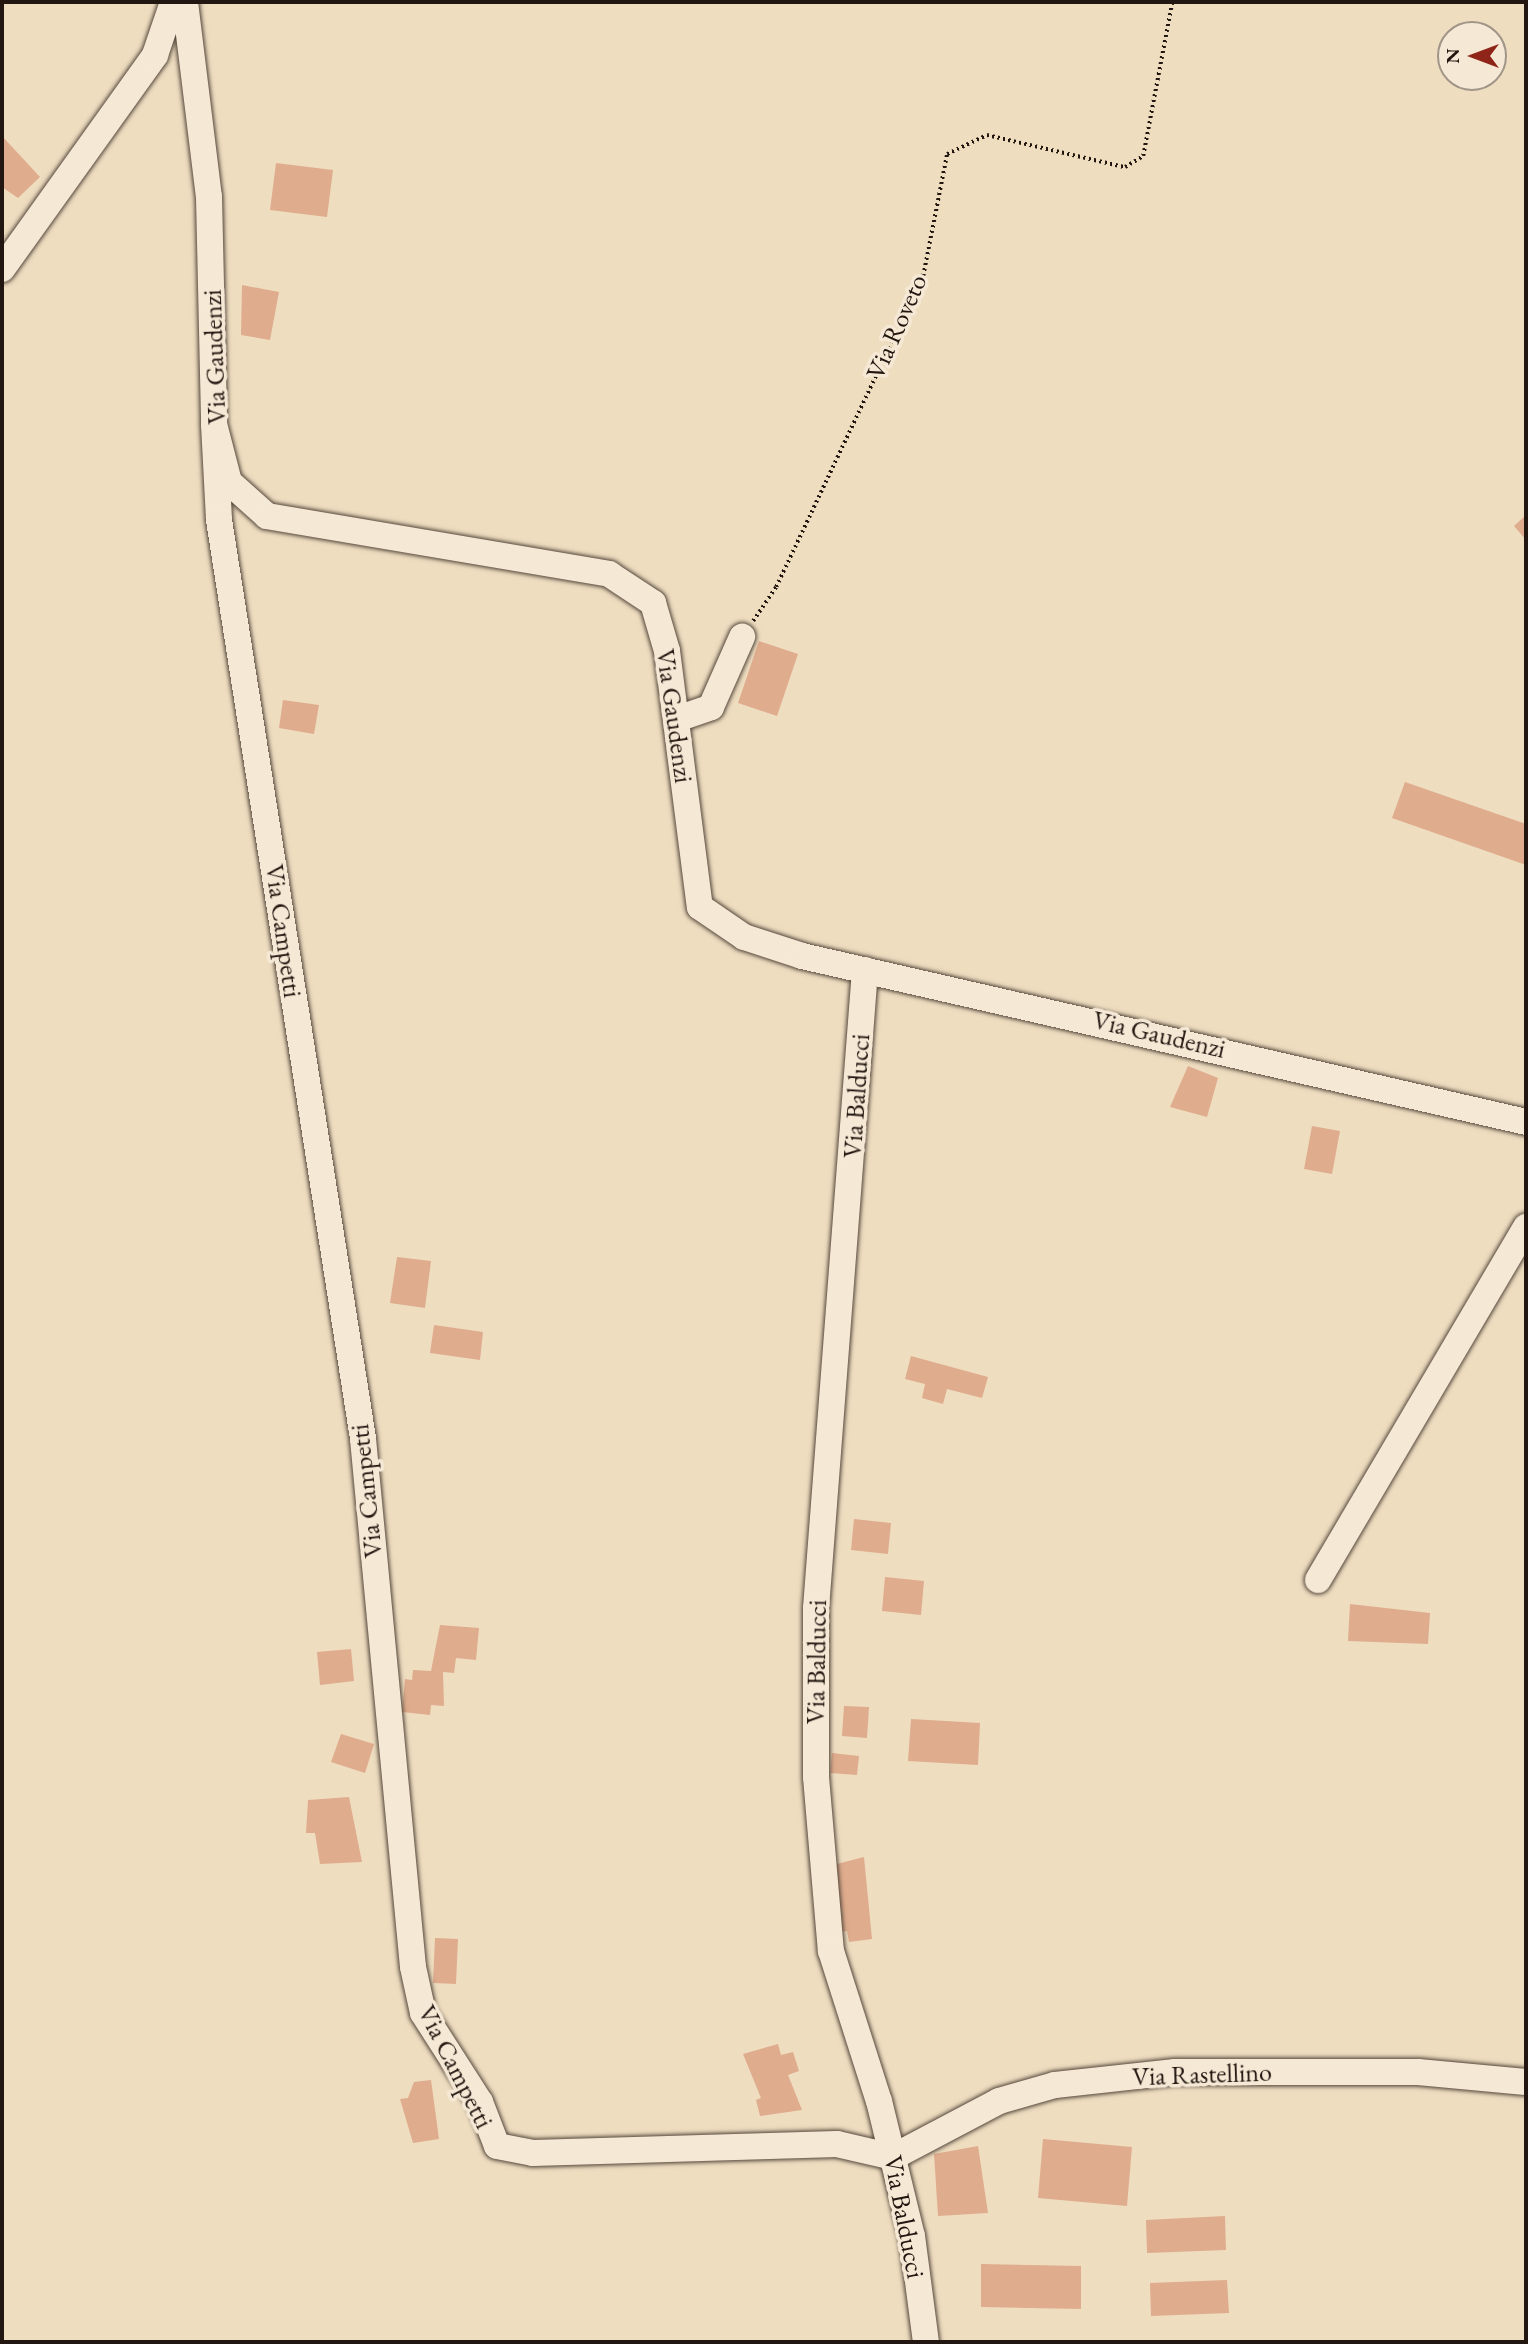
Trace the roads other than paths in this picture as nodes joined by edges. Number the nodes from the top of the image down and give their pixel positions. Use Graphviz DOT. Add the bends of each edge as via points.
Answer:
graph roads {
  1 [pos="173,2"];
  2 [pos="185,2"];
  3 [pos="2,269"];
  4 [pos="214,424"];
  5 [pos="742,637"];
  6 [pos="677,719"];
  7 [pos="865,970"];
  8 [pos="1526,1122"];
  9 [pos="1525,1232"];
  10 [pos="1318,1580"];
  11 [pos="1526,2082"];
  12 [pos="893,2157"];
  13 [pos="926,2342"];
  1 -- 3 [label="street" via="155,55"];
  2 -- 4 [label="street, Via Gaudenzi" via="209,197"];
  4 -- 6 [label="street, Via Gaudenzi" via="229,482 267,516 609,574 653,603"];
  4 -- 12 [label="street, Via Campetti" via="219,520 363,1439 401,1891 423,2013 480,2102 491,2137 512,2153 837,2144"];
  5 -- 6 [label="street" via="711,707"];
  6 -- 7 [label="street, Via Gaudenzi" via="701,907 744,936"];
  7 -- 8 [label="street, Via Gaudenzi"];
  7 -- 12 [label="street, Via Balducci" via="816,1608 816,1777 831,1951"];
  9 -- 10 [label="street"];
  11 -- 12 [label="street, Via Rastellino" via="1418,2073 1175,2072 1069,2084 999,2101"];
  12 -- 13 [label="street, Via Balducci" via="912,2236"];
}
